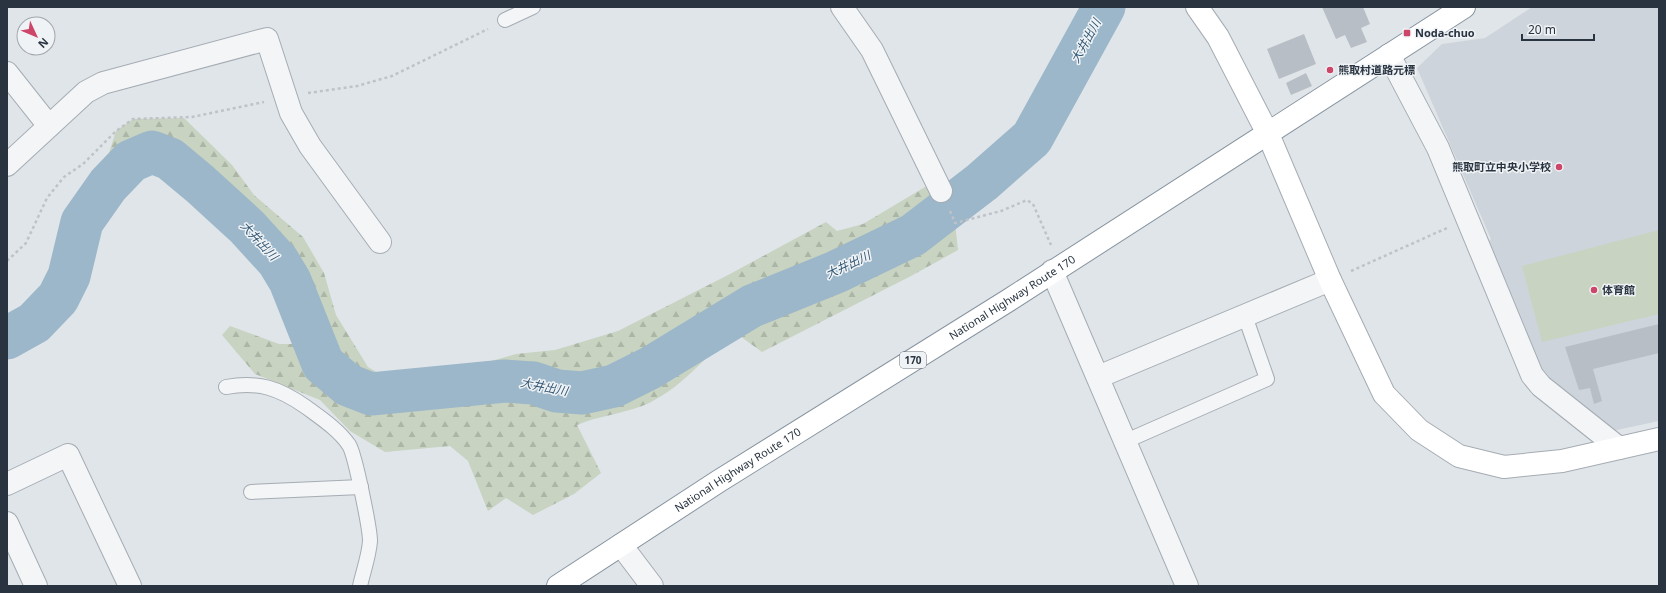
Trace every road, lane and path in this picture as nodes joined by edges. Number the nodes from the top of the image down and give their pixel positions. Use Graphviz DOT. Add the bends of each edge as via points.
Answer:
graph roads {
  1 [pos="533,7"];
  2 [pos="842,7"];
  3 [pos="1197,7"];
  4 [pos="1464,7"];
  5 [pos="505,20"];
  6 [pos="1389,55"];
  7 [pos="7,74"];
  8 [pos="286,97"];
  9 [pos="49,126"];
  10 [pos="1268,134"];
  11 [pos="7,165"];
  12 [pos="941,191"];
  13 [pos="1468,219"];
  14 [pos="955,222"];
  15 [pos="380,242"];
  16 [pos="7,261"];
  17 [pos="1056,268"];
  18 [pos="1330,280"];
  19 [pos="1245,316"];
  20 [pos="1098,377"];
  21 [pos="226,387"];
  22 [pos="1659,439"];
  23 [pos="1126,441"];
  24 [pos="1619,448"];
  25 [pos="7,484"];
  26 [pos="361,487"];
  27 [pos="251,492"];
  28 [pos="7,523"];
  29 [pos="621,545"];
  30 [pos="36,586"];
  31 [pos="130,586"];
  32 [pos="360,586"];
  33 [pos="558,586"];
  34 [pos="652,586"];
  35 [pos="1187,586"];
  1 -- 5 [label="lane"];
  2 -- 12 [label="street" via="872,50"];
  3 -- 10 [label="main road" via="1218,37"];
  4 -- 6 [label="main road, National Highway Route 170 / 170"];
  5 -- 8 [label="path" via="392,76 357,86"];
  6 -- 10 [label="main road, National Highway Route 170 / 170"];
  6 -- 13 [label="street" via="1438,148"];
  7 -- 9 [label="street"];
  8 -- 9 [label="street" via="267,39 103,83 86,92"];
  8 -- 15 [label="street" via="291,113 310,146"];
  8 -- 16 [label="path" via="192,117 133,119 116,131 83,164 64,177 47,198 26,243"];
  9 -- 11 [label="street"];
  10 -- 17 [label="main road, National Highway Route 170 / 170"];
  10 -- 18 [label="main road"];
  13 -- 18 [label="path"];
  13 -- 24 [label="street" via="1532,375 1541,386"];
  14 -- 17 [label="path" via="1001,211 1027,200 1033,204"];
  17 -- 20 [label="street"];
  17 -- 29 [label="main road, National Highway Route 170 / 170"];
  18 -- 19 [label="street"];
  18 -- 24 [label="main road" via="1384,394 1419,430 1459,456 1504,467 1562,461"];
  19 -- 20 [label="street"];
  19 -- 23 [label="lane" via="1267,379"];
  20 -- 23 [label="street"];
  21 -- 26 [label="lane" via="244,384 268,386 296,400 325,421 350,446"];
  22 -- 24 [label="main road"];
  23 -- 35 [label="street"];
  25 -- 31 [label="street" via="68,455"];
  26 -- 27 [label="lane"];
  26 -- 32 [label="lane" via="370,541"];
  28 -- 30 [label="street"];
  29 -- 33 [label="main road, National Highway Route 170 / 170"];
  29 -- 34 [label="street"];
}
